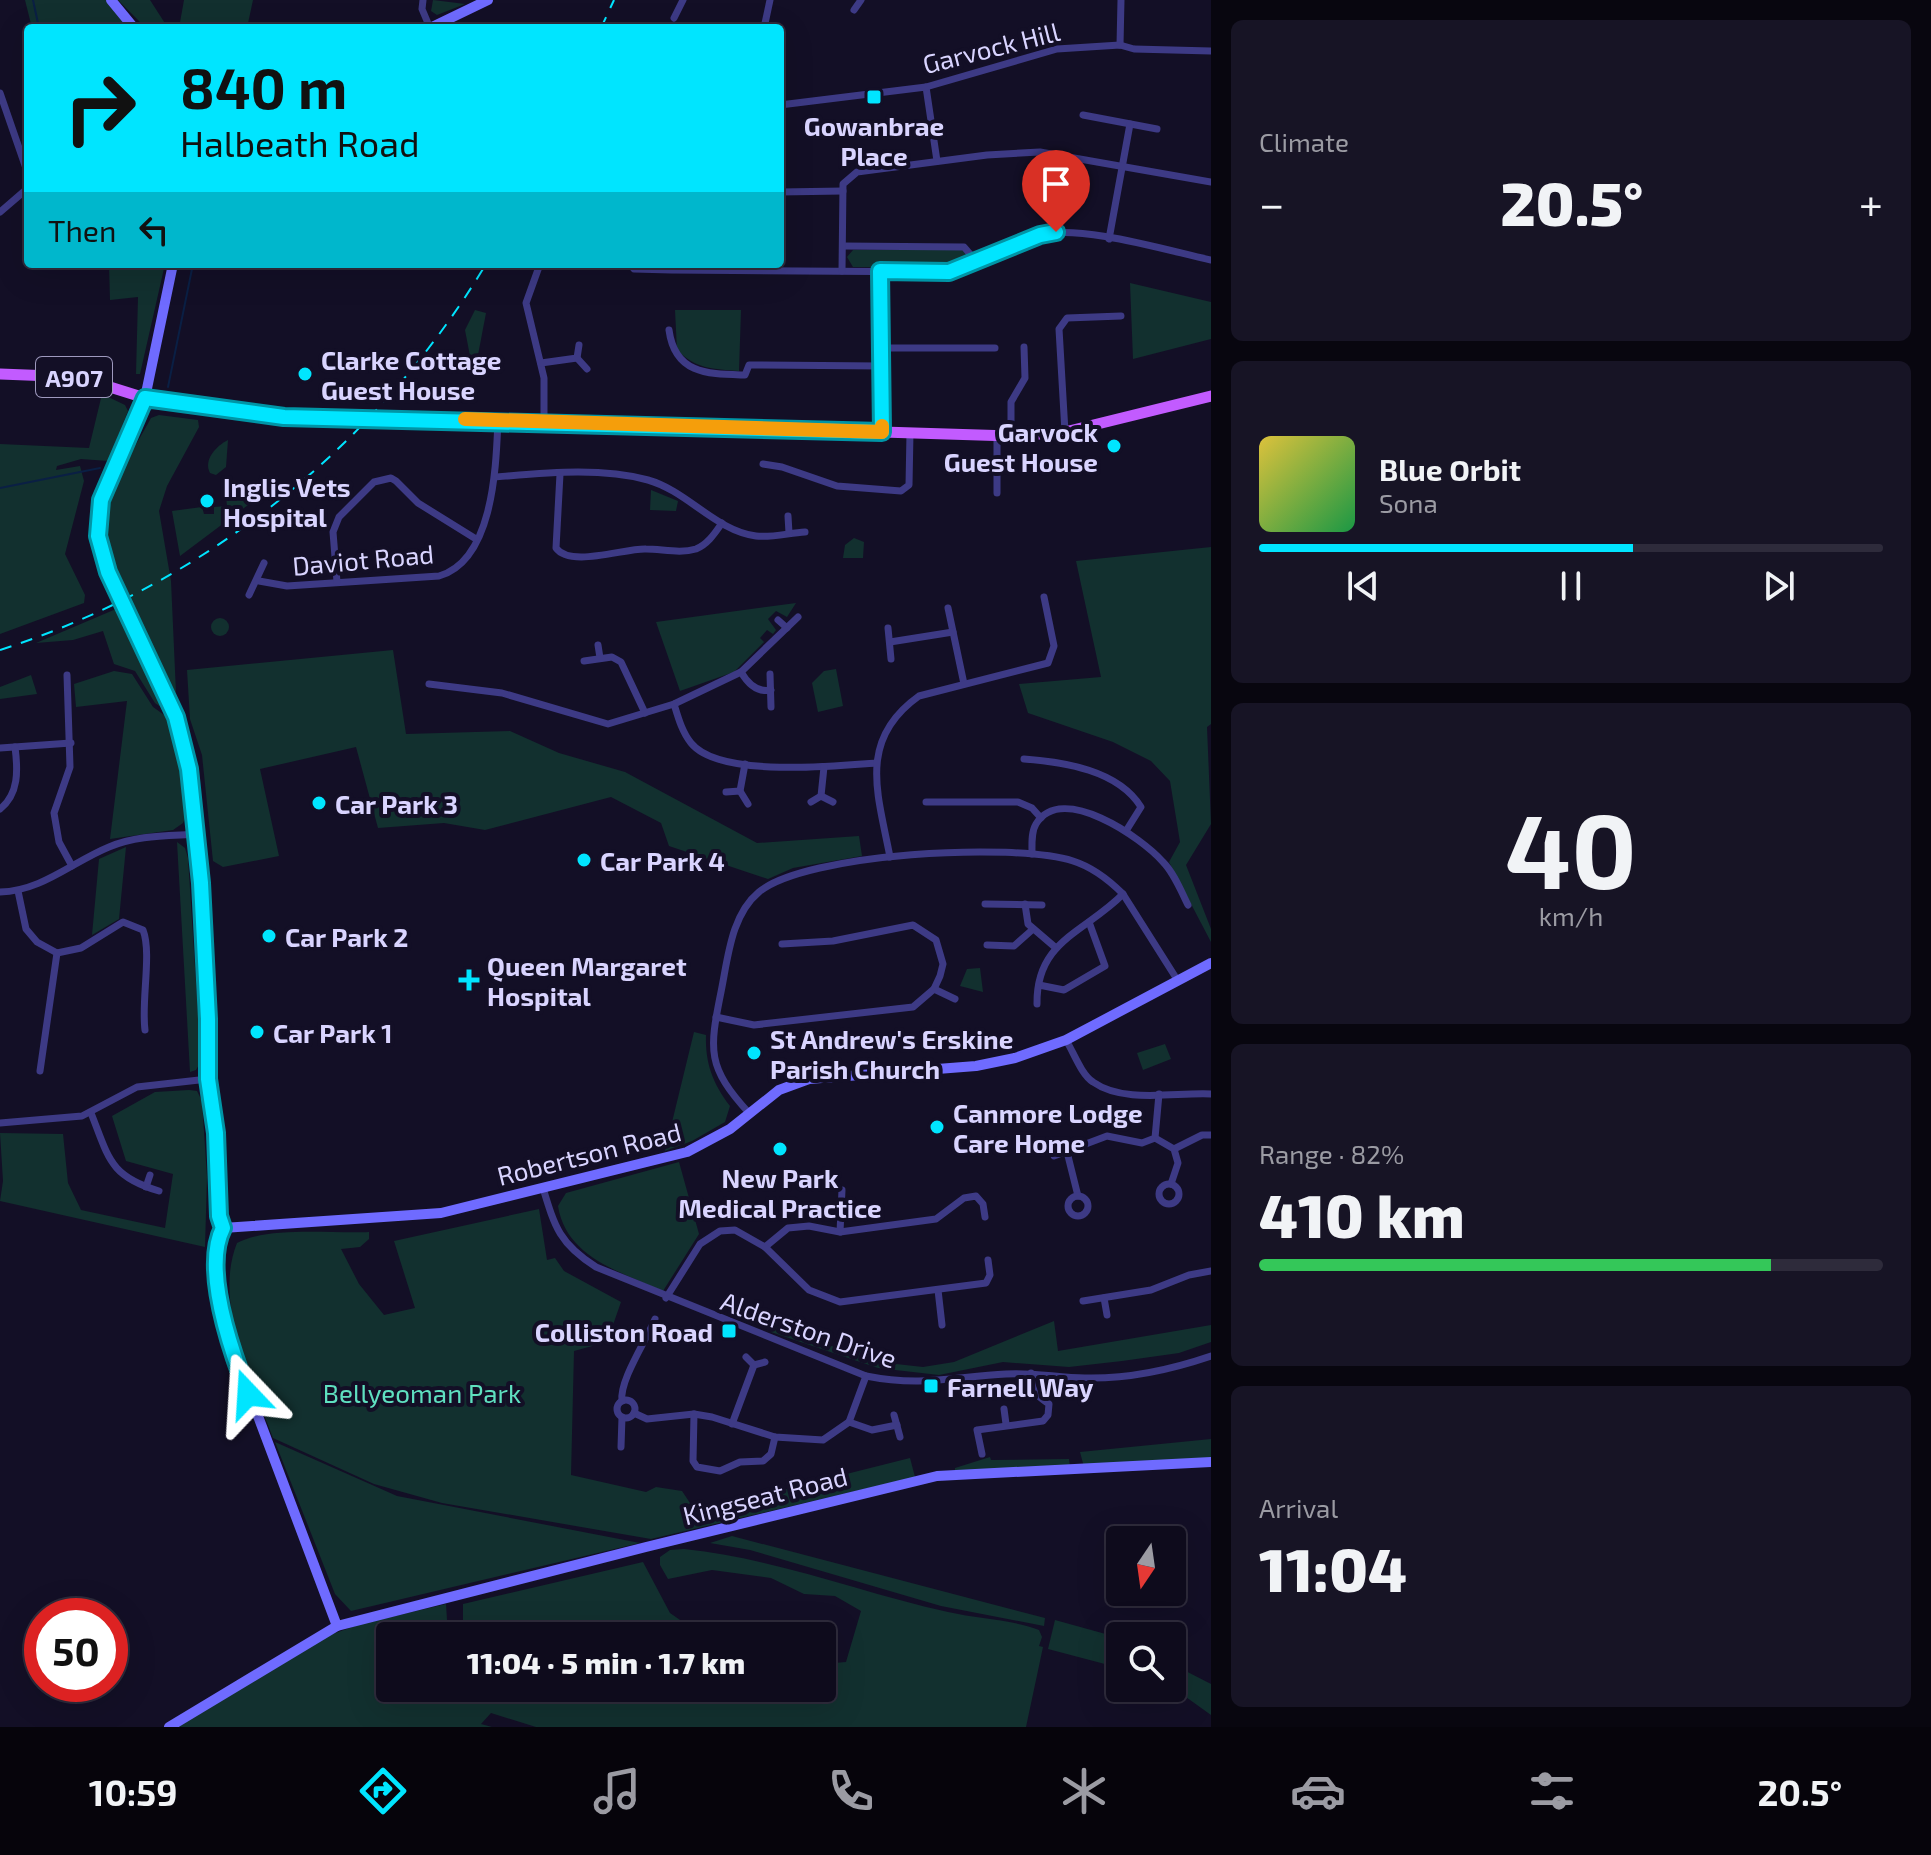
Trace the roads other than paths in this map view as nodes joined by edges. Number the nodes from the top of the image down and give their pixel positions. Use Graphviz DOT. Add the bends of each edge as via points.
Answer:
graph roads {
  1 [pos="111,0"];
  2 [pos="423,0"];
  3 [pos="488,0"];
  4 [pos="683,0"];
  5 [pos="770,0"];
  6 [pos="861,0"];
  7 [pos="1121,0"];
  8 [pos="854,10"];
  9 [pos="674,18"];
  10 [pos="131,24"];
  11 [pos="428,24"];
  12 [pos="438,24"];
  13 [pos="765,24"];
  14 [pos="1120,45"];
  15 [pos="1211,51"];
  16 [pos="926,87"];
  17 [pos="0,93"];
  18 [pos="784,105"];
  19 [pos="1083,115"];
  20 [pos="1130,124"];
  21 [pos="1157,129"];
  22 [pos="937,161"];
  23 [pos="24,162"];
  24 [pos="1123,165"];
  25 [pos="1211,182"];
  26 [pos="24,191"];
  27 [pos="843,191"];
  28 [pos="784,192"];
  29 [pos="0,212"];
  30 [pos="1109,239"];
  31 [pos="843,246"];
  32 [pos="1211,260"];
  33 [pos="977,262"];
  34 [pos="172,268"];
  35 [pos="539,268"];
  36 [pos="632,268"];
  37 [pos="668,268"];
  38 [pos="842,271"];
  39 [pos="880,271"];
  40 [pos="628,277"];
  41 [pos="1121,316"];
  42 [pos="669,330"];
  43 [pos="579,345"];
  44 [pos="1024,347"];
  45 [pos="881,348"];
  46 [pos="995,348"];
  47 [pos="577,358"];
  48 [pos="541,363"];
  49 [pos="881,366"];
  50 [pos="587,369"];
  51 [pos="0,374"];
  52 [pos="1211,396"];
  53 [pos="145,398"];
  54 [pos="498,420"];
  55 [pos="544,421"];
  56 [pos="882,432"];
  57 [pos="1065,432"];
  58 [pos="910,433"];
  59 [pos="997,436"];
  60 [pos="1011,436"];
  61 [pos="763,464"];
  62 [pos="560,474"];
  63 [pos="495,477"];
  64 [pos="997,493"];
  65 [pos="788,516"];
  66 [pos="722,523"];
  67 [pos="805,532"];
  68 [pos="789,533"];
  69 [pos="476,539"];
  70 [pos="264,563"];
  71 [pos="259,581"];
  72 [pos="337,582"];
  73 [pos="249,595"];
  74 [pos="1044,597"];
  75 [pos="948,608"];
  76 [pos="798,617"];
  77 [pos="778,620"];
  78 [pos="787,628"];
  79 [pos="888,628"];
  80 [pos="953,632"];
  81 [pos="890,642"];
  82 [pos="598,645"];
  83 [pos="600,658"];
  84 [pos="891,659"];
  85 [pos="584,661"];
  86 [pos="741,672"];
  87 [pos="770,674"];
  88 [pos="67,675"];
  89 [pos="429,684"];
  90 [pos="964,684"];
  91 [pos="771,690"];
  92 [pos="674,704"];
  93 [pos="771,707"];
  94 [pos="645,713"];
  95 [pos="71,743"];
  96 [pos="15,747"];
  97 [pos="0,748"];
  98 [pos="1024,759"];
  99 [pos="876,763"];
  100 [pos="745,764"];
  101 [pos="824,767"];
  102 [pos="740,791"];
  103 [pos="726,792"];
  104 [pos="821,796"];
  105 [pos="811,802"];
  106 [pos="833,802"];
  107 [pos="926,802"];
  108 [pos="748,804"];
  109 [pos="0,809"];
  110 [pos="1041,818"];
  111 [pos="1126,831"];
  112 [pos="197,834"];
  113 [pos="1032,854"];
  114 [pos="890,857"];
  115 [pos="72,866"];
  116 [pos="18,891"];
  117 [pos="0,892"];
  118 [pos="1123,894"];
  119 [pos="985,904"];
  120 [pos="1025,904"];
  121 [pos="1042,905"];
  122 [pos="1188,905"];
  123 [pos="1089,922"];
  124 [pos="1032,930"];
  125 [pos="782,944"];
  126 [pos="987,945"];
  127 [pos="1056,948"];
  128 [pos="57,953"];
  129 [pos="1211,963"];
  130 [pos="1178,981"];
  131 [pos="1039,985"];
  132 [pos="934,989"];
  133 [pos="955,999"];
  134 [pos="1037,1004"];
  135 [pos="132,1013"];
  136 [pos="143,1013"];
  137 [pos="716,1017"];
  138 [pos="145,1030"];
  139 [pos="1066,1040"];
  140 [pos="31,1055"];
  141 [pos="42,1057"];
  142 [pos="40,1071"];
  143 [pos="208,1079"];
  144 [pos="1159,1094"];
  145 [pos="1211,1094"];
  146 [pos="91,1113"];
  147 [pos="749,1113"];
  148 [pos="0,1123"];
  149 [pos="1211,1135"];
  150 [pos="1155,1138"];
  151 [pos="1174,1149"];
  152 [pos="1067,1152"];
  153 [pos="1054,1156"];
  154 [pos="150,1175"];
  155 [pos="1171,1184"];
  156 [pos="146,1187"];
  157 [pos="543,1188"];
  158 [pos="842,1190"];
  159 [pos="159,1191"];
  160 [pos="1078,1196"];
  161 [pos="985,1217"];
  162 [pos="223,1228"];
  163 [pos="840,1232"];
  164 [pos="765,1247"];
  165 [pos="988,1260"];
  166 [pos="1211,1271"];
  167 [pos="938,1290"];
  168 [pos="666,1298"];
  169 [pos="1104,1298"];
  170 [pos="1083,1301"];
  171 [pos="1107,1315"];
  172 [pos="655,1319"];
  173 [pos="942,1325"];
  174 [pos="648,1336"];
  175 [pos="661,1340"];
  176 [pos="1211,1356"];
  177 [pos="746,1357"];
  178 [pos="765,1362"];
  179 [pos="754,1365"];
  180 [pos="1031,1373"];
  181 [pos="866,1376"];
  182 [pos="622,1401"];
  183 [pos="1004,1409"];
  184 [pos="634,1413"];
  185 [pos="694,1414"];
  186 [pos="894,1415"];
  187 [pos="622,1417"];
  188 [pos="849,1422"];
  189 [pos="732,1424"];
  190 [pos="1006,1424"];
  191 [pos="897,1425"];
  192 [pos="775,1437"];
  193 [pos="900,1437"];
  194 [pos="621,1447"];
  195 [pos="982,1454"];
  196 [pos="1211,1462"];
  197 [pos="337,1626"];
  198 [pos="169,1727"];
  1 -- 10 [label="street"];
  2 -- 11 [label="street"];
  3 -- 12 [label="street"];
  4 -- 9 [label="street"];
  5 -- 13 [label="street"];
  6 -- 8 [label="street"];
  7 -- 14 [label="street"];
  14 -- 15 [label="street, Garvock Hill"];
  14 -- 16 [label="street, Garvock Hill" via="1047,51"];
  16 -- 18 [label="street, Garvock Hill"];
  16 -- 22 [label="street"];
  17 -- 23 [label="street"];
  19 -- 20 [label="street"];
  20 -- 21 [label="street"];
  20 -- 24 [label="street"];
  22 -- 24 [label="street" via="1040,152"];
  22 -- 27 [label="street" via="857,172 847,177"];
  24 -- 25 [label="street"];
  24 -- 30 [label="street"];
  26 -- 29 [label="street"];
  27 -- 28 [label="street"];
  27 -- 31 [label="street"];
  30 -- 32 [label="street"];
  30 -- 33 [label="street" via="1049,233"];
  31 -- 33 [label="street" via="964,247"];
  31 -- 38 [label="street"];
  33 -- 39 [label="street" via="949,272"];
  34 -- 53 [label="street"];
  35 -- 48 [label="street" via="526,303"];
  36 -- 40 [label="street"];
  37 -- 38 [label="street"];
  38 -- 39 [label="street"];
  39 -- 45 [label="street"];
  41 -- 57 [label="street" via="1062,322"];
  42 -- 49 [label="street" via="671,348 704,373 745,375 749,365"];
  43 -- 47 [label="street"];
  44 -- 60 [label="street" via="1025,378 1011,402"];
  45 -- 46 [label="street"];
  45 -- 49 [label="street"];
  47 -- 48 [label="street"];
  47 -- 50 [label="street"];
  48 -- 55 [label="street"];
  49 -- 56 [label="street"];
  51 -- 53 [label="main road, A907" via="78,377"];
  52 -- 57 [label="main road, A907"];
  53 -- 54 [label="main road, A907" via="284,417"];
  53 -- 112 [label="street" via="101,500 98,536 108,572 176,717"];
  54 -- 55 [label="main road, A907"];
  54 -- 63 [label="street, Daviot Road"];
  55 -- 56 [label="main road, A907"];
  56 -- 58 [label="main road, A907"];
  57 -- 60 [label="main road, A907"];
  58 -- 59 [label="main road, A907"];
  58 -- 61 [label="street" via="909,485 901,491 837,486"];
  59 -- 60 [label="main road, A907"];
  59 -- 64 [label="street"];
  62 -- 63 [label="street"];
  62 -- 66 [label="street" via="646,480 683,495"];
  62 -- 66 [label="street" via="556,548 563,554 694,550"];
  63 -- 69 [label="street, Daviot Road"];
  65 -- 68 [label="street"];
  66 -- 68 [label="street" via="757,536"];
  67 -- 68 [label="street"];
  69 -- 72 [label="street, Daviot Road" via="446,574"];
  69 -- 72 [label="street" via="418,503 391,478 374,482 339,517 333,532"];
  70 -- 71 [label="street, Daviot Road"];
  71 -- 72 [label="street, Daviot Road" via="287,586"];
  71 -- 73 [label="street, Daviot Road"];
  74 -- 90 [label="street" via="1054,646 1048,663"];
  75 -- 80 [label="street"];
  76 -- 78 [label="street"];
  77 -- 78 [label="street"];
  78 -- 86 [label="street"];
  79 -- 81 [label="street"];
  80 -- 81 [label="street"];
  80 -- 90 [label="street"];
  81 -- 84 [label="street"];
  82 -- 83 [label="street"];
  83 -- 85 [label="street"];
  83 -- 94 [label="street" via="621,662"];
  86 -- 91 [label="street" via="748,684"];
  86 -- 92 [label="street"];
  87 -- 91 [label="street"];
  88 -- 95 [label="street"];
  89 -- 94 [label="street" via="502,693 608,724"];
  90 -- 99 [label="street" via="919,696 906,705 885,731"];
  91 -- 93 [label="street"];
  92 -- 94 [label="street"];
  92 -- 100 [label="street" via="691,745 714,758"];
  95 -- 96 [label="street"];
  95 -- 115 [label="street" via="70,767 54,813 59,842"];
  96 -- 97 [label="street"];
  96 -- 109 [label="street" via="14,789"];
  98 -- 111 [label="street" via="1078,767 1134,795 1141,807"];
  99 -- 101 [label="street"];
  99 -- 114 [label="street"];
  100 -- 101 [label="street"];
  100 -- 102 [label="street"];
  101 -- 104 [label="street"];
  102 -- 103 [label="street"];
  102 -- 108 [label="street"];
  104 -- 105 [label="street"];
  104 -- 106 [label="street"];
  107 -- 110 [label="street" via="1018,802"];
  110 -- 111 [label="street" via="1050,811 1078,810"];
  110 -- 113 [label="street" via="1033,832"];
  111 -- 122 [label="street" via="1165,863"];
  112 -- 115 [label="street" via="128,840"];
  112 -- 143 [label="street"];
  113 -- 114 [label="street" via="965,850"];
  113 -- 118 [label="street" via="1075,862"];
  114 -- 137 [label="street" via="789,875 759,892 741,912"];
  115 -- 116 [label="street"];
  116 -- 117 [label="street"];
  116 -- 128 [label="street" via="26,929"];
  118 -- 123 [label="street"];
  118 -- 130 [label="street"];
  119 -- 120 [label="street"];
  120 -- 121 [label="street"];
  120 -- 124 [label="street"];
  123 -- 127 [label="street"];
  123 -- 131 [label="street" via="1105,966 1064,990"];
  124 -- 126 [label="street" via="1014,946"];
  124 -- 127 [label="street"];
  125 -- 132 [label="street" via="833,941 913,925 930,934 941,950 943,964"];
  127 -- 131 [label="street" via="1043,966"];
  128 -- 136 [label="street" via="81,948 123,922 137,925 147,945"];
  128 -- 141 [label="street"];
  129 -- 130 [label="street, Robertson Road"];
  130 -- 139 [label="street, Robertson Road"];
  131 -- 134 [label="street"];
  132 -- 133 [label="street"];
  132 -- 137 [label="street" via="913,1007 897,1010 754,1025"];
  135 -- 136 [label="street"];
  136 -- 138 [label="street"];
  137 -- 147 [label="street" via="715,1066 724,1086"];
  139 -- 144 [label="street" via="1092,1082 1130,1093"];
  139 -- 147 [label="street, Robertson Road" via="976,1066 809,1079 779,1090"];
  140 -- 141 [label="street"];
  141 -- 142 [label="street"];
  143 -- 146 [label="street" via="137,1087"];
  143 -- 162 [label="street"];
  144 -- 145 [label="street"];
  144 -- 150 [label="street"];
  146 -- 148 [label="street"];
  146 -- 156 [label="street" via="114,1169"];
  147 -- 157 [label="street, Robertson Road" via="687,1152"];
  149 -- 151 [label="street"];
  150 -- 151 [label="street"];
  150 -- 152 [label="street" via="1142,1143 1107,1136"];
  151 -- 155 [label="street" via="1178,1163"];
  152 -- 153 [label="street"];
  152 -- 160 [label="street"];
  154 -- 156 [label="street"];
  156 -- 159 [label="street"];
  157 -- 162 [label="street, Robertson Road" via="441,1213"];
  157 -- 168 [label="street, Alderston Drive" via="554,1225 569,1250"];
  158 -- 163 [label="street"];
  161 -- 163 [label="street" via="976,1196 964,1198 936,1219"];
  162 -- 197 [label="street" via="216,1255 232,1347"];
  163 -- 164 [label="street" via="788,1228"];
  164 -- 167 [label="street" via="809,1290 840,1302"];
  164 -- 168 [label="street" via="735,1230 709,1236"];
  165 -- 167 [label="street" via="986,1283"];
  166 -- 169 [label="street"];
  167 -- 173 [label="street"];
  168 -- 181 [label="street, Alderston Drive"];
  169 -- 170 [label="street"];
  169 -- 171 [label="street"];
  172 -- 174 [label="street"];
  174 -- 175 [label="street"];
  174 -- 182 [label="street" via="624,1377"];
  176 -- 180 [label="street, Alderston Drive" via="1148,1374"];
  177 -- 179 [label="street"];
  178 -- 179 [label="street"];
  179 -- 189 [label="street"];
  180 -- 181 [label="street, Alderston Drive" via="940,1383"];
  180 -- 190 [label="street" via="1036,1396 1049,1404 1048,1415 1043,1421"];
  181 -- 188 [label="street"];
  182 -- 184 [label="street" via="632,1402"];
  182 -- 187 [label="street" via="617,1407"];
  183 -- 190 [label="street"];
  184 -- 185 [label="street" via="647,1419"];
  184 -- 187 [label="street"];
  185 -- 189 [label="street"];
  185 -- 192 [label="street" via="693,1461 708,1471 763,1461 771,1454"];
  186 -- 191 [label="street"];
  187 -- 194 [label="street"];
  188 -- 191 [label="street" via="872,1430"];
  188 -- 192 [label="street" via="823,1440"];
  189 -- 192 [label="street"];
  190 -- 195 [label="street" via="977,1430"];
  191 -- 193 [label="street"];
  196 -- 197 [label="street, Kingseat Road" via="937,1476"];
  197 -- 198 [label="street, Kingseat Road"];
}
